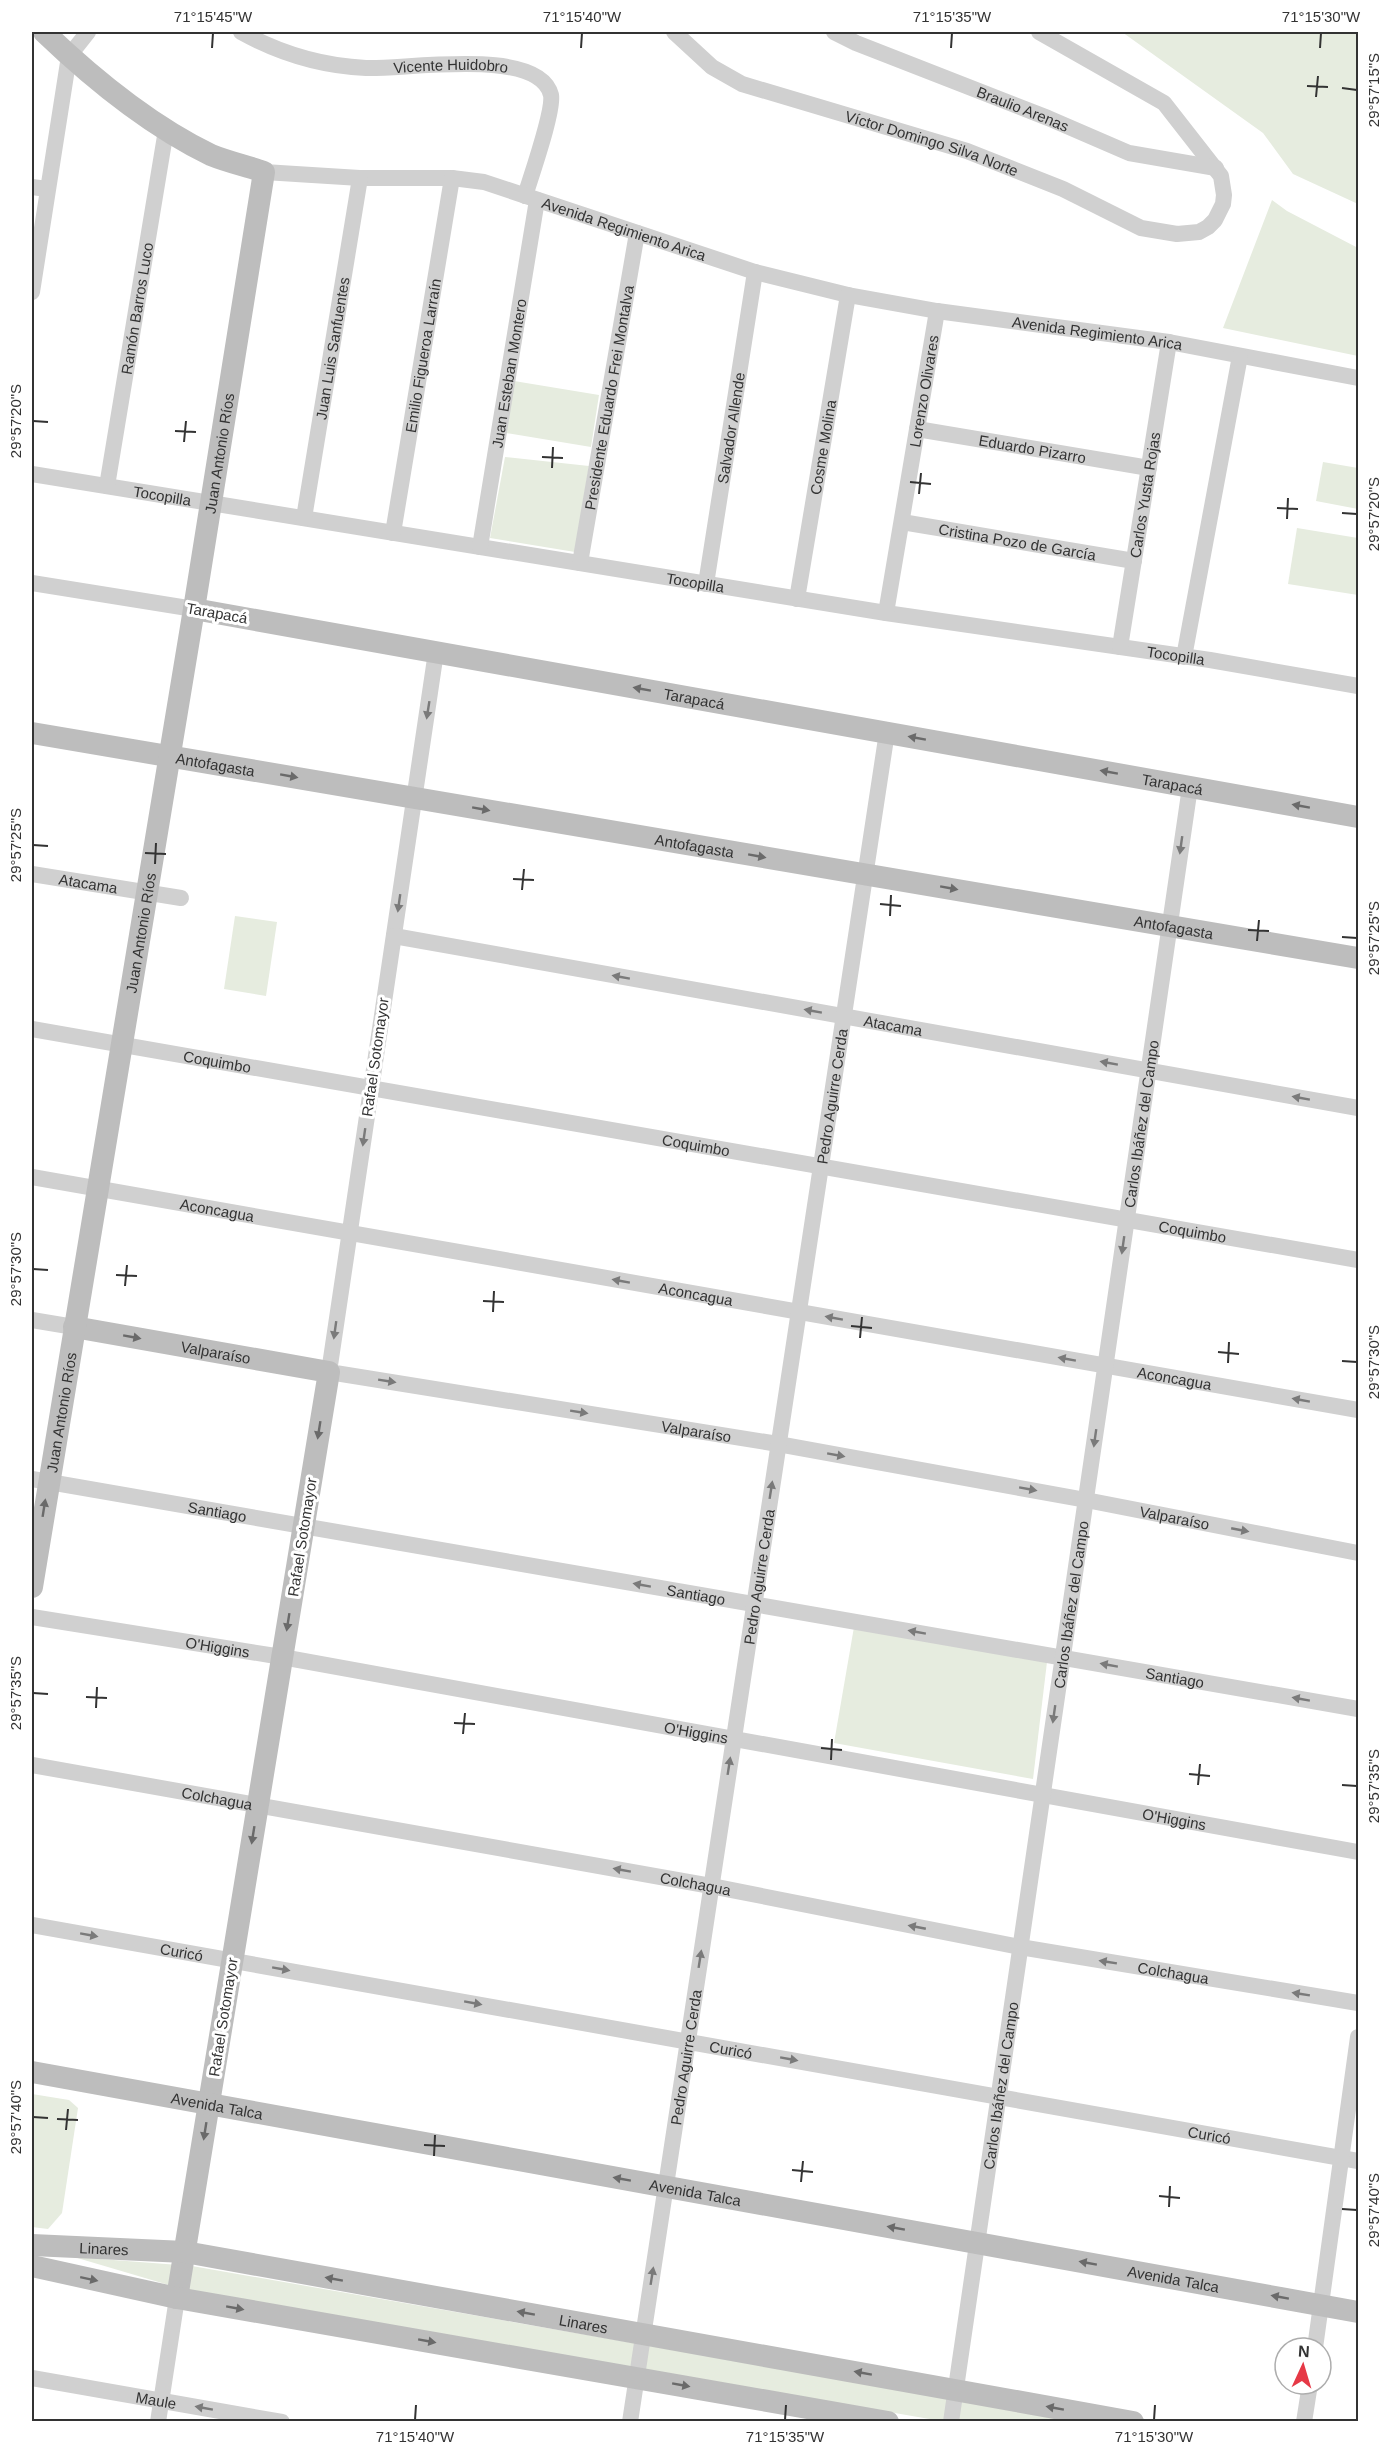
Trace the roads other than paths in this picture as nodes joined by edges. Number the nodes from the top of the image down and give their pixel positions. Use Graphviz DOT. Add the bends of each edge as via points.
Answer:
graph roads {
  1 [pos="44,32"];
  2 [pos="88,32"];
  3 [pos="241,32"];
  4 [pos="675,32"];
  5 [pos="834,32"];
  6 [pos="1039,32"];
  7 [pos="69,56"];
  8 [pos="166,130"];
  9 [pos="1216,168"];
  10 [pos="264,172"];
  11 [pos="360,178"];
  12 [pos="452,178"];
  13 [pos="39,188"];
  14 [pos="531,198"];
  15 [pos="637,233"];
  16 [pos="755,272"];
  17 [pos="32,292"];
  18 [pos="848,295"];
  19 [pos="937,311"];
  20 [pos="1169,342"];
  21 [pos="1240,356"];
  22 [pos="1359,378"];
  23 [pos="917,429"];
  24 [pos="1149,468"];
  25 [pos="32,474"];
  26 [pos="107,486"];
  27 [pos="211,503"];
  28 [pos="304,518"];
  29 [pos="902,522"];
  30 [pos="393,533"];
  31 [pos="480,547"];
  32 [pos="1134,561"];
  33 [pos="580,563"];
  34 [pos="32,583"];
  35 [pos="706,584"];
  36 [pos="797,598"];
  37 [pos="194,609"];
  38 [pos="886,613"];
  39 [pos="1120,647"];
  40 [pos="436,652"];
  41 [pos="1184,657"];
  42 [pos="1359,686"];
  43 [pos="886,732"];
  44 [pos="32,734"];
  45 [pos="170,756"];
  46 [pos="1190,787"];
  47 [pos="414,797"];
  48 [pos="1359,817"];
  49 [pos="32,874"];
  50 [pos="865,874"];
  51 [pos="147,893"];
  52 [pos="181,898"];
  53 [pos="1170,926"];
  54 [pos="394,936"];
  55 [pos="1359,958"];
  56 [pos="843,1016"];
  57 [pos="32,1029"];
  58 [pos="122,1044"];
  59 [pos="1148,1070"];
  60 [pos="371,1088"];
  61 [pos="1359,1108"];
  62 [pos="820,1166"];
  63 [pos="32,1178"];
  64 [pos="97,1189"];
  65 [pos="1126,1220"];
  66 [pos="349,1233"];
  67 [pos="1359,1260"];
  68 [pos="798,1312"];
  69 [pos="32,1320"];
  70 [pos="75,1327"];
  71 [pos="1105,1366"];
  72 [pos="329,1372"];
  73 [pos="1359,1410"];
  74 [pos="778,1444"];
  75 [pos="40,1480"];
  76 [pos="1086,1500"];
  77 [pos="304,1526"];
  78 [pos="1359,1553"];
  79 [pos="32,1587"];
  80 [pos="754,1604"];
  81 [pos="32,1617"];
  82 [pos="282,1657"];
  83 [pos="1062,1657"];
  84 [pos="1359,1708"];
  85 [pos="734,1738"];
  86 [pos="32,1765"];
  87 [pos="1042,1795"];
  88 [pos="258,1804"];
  89 [pos="1359,1852"];
  90 [pos="711,1886"];
  91 [pos="32,1925"];
  92 [pos="1020,1947"];
  93 [pos="232,1960"];
  94 [pos="1359,2003"];
  95 [pos="1359,2037"];
  96 [pos="687,2041"];
  97 [pos="32,2072"];
  98 [pos="998,2097"];
  99 [pos="209,2104"];
  100 [pos="1342,2157"];
  101 [pos="1359,2160"];
  102 [pos="666,2187"];
  103 [pos="977,2243"];
  104 [pos="32,2245"];
  105 [pos="185,2252"];
  106 [pos="32,2266"];
  107 [pos="177,2298"];
  108 [pos="1321,2305"];
  109 [pos="1359,2312"];
  110 [pos="643,2334"];
  111 [pos="1317,2336"];
  112 [pos="32,2378"];
  113 [pos="636,2378"];
  114 [pos="955,2391"];
  115 [pos="1308,2396"];
  116 [pos="162,2400"];
  117 [pos="158,2421"];
  118 [pos="282,2421"];
  119 [pos="630,2421"];
  120 [pos="888,2421"];
  121 [pos="951,2421"];
  122 [pos="1133,2421"];
  123 [pos="1304,2421"];
  1 -- 7 [label="main road, Avenida Regimiento Arica"];
  2 -- 7 [label="street"];
  3 -- 14 [label="street, Vicente Huidobro" via="289,54 338,65 367,68 480,63 532,74 547,86 551,103"];
  4 -- 9 [label="street, Víctor Domingo Silva Norte" via="712,66 742,84 967,151 1063,189 1141,228 1165,234 1199,232 1215,220 1223,204 1224,185"];
  5 -- 9 [label="street, Braulio Arenas" via="1129,153"];
  6 -- 9 [label="street" via="1164,103"];
  7 -- 8 [label="main road, Avenida Regimiento Arica"];
  7 -- 13 [label="street"];
  8 -- 10 [label="main road, Avenida Regimiento Arica" via="213,156"];
  8 -- 26 [label="street, Ramón Barros Luco"];
  10 -- 11 [label="street, Avenida Regimiento Arica"];
  10 -- 27 [label="main road, Juan Antonio Ríos"];
  11 -- 12 [label="street, Avenida Regimiento Arica"];
  11 -- 28 [label="street, Juan Luis Sanfuentes"];
  12 -- 14 [label="street, Avenida Regimiento Arica" via="484,182"];
  12 -- 30 [label="street, Emilio Figueroa Larraín"];
  13 -- 17 [label="street"];
  14 -- 15 [label="street, Avenida Regimiento Arica"];
  14 -- 31 [label="street, Juan Esteban Montero"];
  15 -- 16 [label="street, Avenida Regimiento Arica"];
  15 -- 33 [label="street, Presidente Eduardo Frei Montalva"];
  16 -- 18 [label="street, Avenida Regimiento Arica"];
  16 -- 35 [label="street, Salvador Allende"];
  18 -- 19 [label="street, Avenida Regimiento Arica"];
  18 -- 36 [label="street, Cosme Molina"];
  19 -- 20 [label="street, Avenida Regimiento Arica"];
  19 -- 23 [label="street, Lorenzo Olivares"];
  20 -- 21 [label="street, Avenida Regimiento Arica"];
  20 -- 24 [label="street, Carlos Yusta Rojas"];
  21 -- 22 [label="street, Avenida Regimiento Arica"];
  21 -- 41 [label="street"];
  23 -- 24 [label="street, Eduardo Pizarro"];
  23 -- 29 [label="street, Lorenzo Olivares"];
  24 -- 32 [label="street, Carlos Yusta Rojas"];
  25 -- 26 [label="street, Tocopilla"];
  26 -- 27 [label="street, Tocopilla"];
  27 -- 28 [label="street, Tocopilla"];
  27 -- 37 [label="main road, Juan Antonio Ríos"];
  28 -- 30 [label="street, Tocopilla"];
  29 -- 32 [label="street, Cristina Pozo de García"];
  29 -- 38 [label="street, Lorenzo Olivares"];
  30 -- 31 [label="street, Tocopilla"];
  31 -- 33 [label="street, Tocopilla"];
  32 -- 39 [label="street, Carlos Yusta Rojas"];
  33 -- 35 [label="street, Tocopilla"];
  34 -- 37 [label="street, Tarapacá"];
  35 -- 36 [label="street, Tocopilla"];
  36 -- 38 [label="street, Tocopilla"];
  37 -- 40 [label="main road, Tarapacá"];
  37 -- 45 [label="main road, Juan Antonio Ríos"];
  38 -- 39 [label="street, Tocopilla"];
  39 -- 41 [label="street, Tocopilla"];
  43 -- 40 [label="main road, Tarapacá, one-way"];
  40 -- 47 [label="street, Rafael Sotomayor, one-way"];
  41 -- 42 [label="street, Tocopilla"];
  46 -- 43 [label="main road, Tarapacá, one-way"];
  43 -- 50 [label="street, Pedro Aguirre Cerda"];
  44 -- 45 [label="main road, Antofagasta"];
  45 -- 47 [label="main road, Antofagasta, one-way"];
  45 -- 51 [label="main road, Juan Antonio Ríos"];
  48 -- 46 [label="main road, Tarapacá, one-way"];
  46 -- 53 [label="street, Carlos Ibáñez del Campo, one-way"];
  47 -- 50 [label="main road, Antofagasta, one-way"];
  47 -- 54 [label="street, Rafael Sotomayor, one-way"];
  49 -- 51 [label="street, Atacama"];
  50 -- 53 [label="main road, Antofagasta, one-way"];
  50 -- 56 [label="street, Pedro Aguirre Cerda"];
  51 -- 52 [label="street, Atacama"];
  51 -- 58 [label="main road, Juan Antonio Ríos"];
  53 -- 55 [label="main road, Antofagasta"];
  53 -- 59 [label="street, Carlos Ibáñez del Campo"];
  56 -- 54 [label="street, Atacama, one-way"];
  54 -- 60 [label="street, Rafael Sotomayor"];
  59 -- 56 [label="street, Atacama, one-way"];
  56 -- 62 [label="street, Pedro Aguirre Cerda"];
  57 -- 58 [label="street, Coquimbo"];
  58 -- 60 [label="street, Coquimbo"];
  58 -- 64 [label="main road, Juan Antonio Ríos"];
  61 -- 59 [label="street, Atacama, one-way"];
  59 -- 65 [label="street, Carlos Ibáñez del Campo"];
  60 -- 62 [label="street, Coquimbo"];
  60 -- 66 [label="street, Rafael Sotomayor, one-way"];
  62 -- 65 [label="street, Coquimbo"];
  62 -- 68 [label="street, Pedro Aguirre Cerda"];
  63 -- 64 [label="street, Aconcagua"];
  64 -- 66 [label="street, Aconcagua"];
  64 -- 70 [label="main road, Juan Antonio Ríos"];
  65 -- 67 [label="street, Coquimbo"];
  65 -- 71 [label="street, Carlos Ibáñez del Campo, one-way"];
  68 -- 66 [label="street, Aconcagua, one-way"];
  66 -- 72 [label="street, Rafael Sotomayor, one-way"];
  71 -- 68 [label="street, Aconcagua, one-way"];
  68 -- 74 [label="street, Pedro Aguirre Cerda"];
  69 -- 70 [label="street, Valparaíso"];
  70 -- 72 [label="main road, Valparaíso, one-way"];
  70 -- 75 [label="main road, Juan Antonio Ríos"];
  73 -- 71 [label="street, Aconcagua, one-way"];
  71 -- 76 [label="street, Carlos Ibáñez del Campo, one-way"];
  72 -- 74 [label="street, Valparaíso, one-way"];
  72 -- 77 [label="main road, Rafael Sotomayor, one-way"];
  74 -- 76 [label="street, Valparaíso, one-way"];
  80 -- 74 [label="street, Pedro Aguirre Cerda, one-way"];
  75 -- 77 [label="street, Santiago"];
  79 -- 75 [label="main road, Juan Antonio Ríos, one-way"];
  76 -- 78 [label="street, Valparaíso, one-way"];
  76 -- 83 [label="street, Carlos Ibáñez del Campo"];
  80 -- 77 [label="street, Santiago, one-way"];
  77 -- 82 [label="main road, Rafael Sotomayor, one-way"];
  83 -- 80 [label="street, Santiago, one-way"];
  80 -- 85 [label="street, Pedro Aguirre Cerda"];
  81 -- 82 [label="street, O'Higgins"];
  82 -- 85 [label="street, O'Higgins"];
  82 -- 88 [label="main road, Rafael Sotomayor"];
  84 -- 83 [label="street, Santiago, one-way"];
  83 -- 87 [label="street, Carlos Ibáñez del Campo, one-way"];
  85 -- 87 [label="street, O'Higgins"];
  90 -- 85 [label="street, Pedro Aguirre Cerda, one-way"];
  86 -- 88 [label="street, Colchagua"];
  87 -- 89 [label="street, O'Higgins"];
  87 -- 92 [label="street, Carlos Ibáñez del Campo"];
  90 -- 88 [label="street, Colchagua, one-way"];
  88 -- 93 [label="main road, Rafael Sotomayor, one-way"];
  92 -- 90 [label="street, Colchagua, one-way"];
  96 -- 90 [label="street, Pedro Aguirre Cerda, one-way"];
  91 -- 93 [label="street, Curicó, one-way"];
  94 -- 92 [label="street, Colchagua, one-way"];
  92 -- 98 [label="street, Carlos Ibáñez del Campo"];
  93 -- 96 [label="street, Curicó, one-way"];
  93 -- 99 [label="main road, Rafael Sotomayor"];
  95 -- 100 [label="street"];
  96 -- 98 [label="street, Curicó, one-way"];
  96 -- 102 [label="street, Pedro Aguirre Cerda"];
  97 -- 99 [label="main road, Avenida Talca"];
  98 -- 100 [label="street, Curicó"];
  98 -- 103 [label="street, Carlos Ibáñez del Campo"];
  102 -- 99 [label="main road, Avenida Talca, one-way"];
  99 -- 105 [label="main road, Rafael Sotomayor, one-way"];
  100 -- 101 [label="street, Curicó"];
  100 -- 108 [label="street"];
  103 -- 102 [label="main road, Avenida Talca, one-way"];
  110 -- 102 [label="street, Pedro Aguirre Cerda, one-way"];
  108 -- 103 [label="main road, Avenida Talca, one-way"];
  103 -- 114 [label="street, Carlos Ibáñez del Campo"];
  104 -- 105 [label="main road, Linares"];
  105 -- 107 [label="main road, Rafael Sotomayor"];
  110 -- 105 [label="main road, Linares, one-way"];
  106 -- 107 [label="main road, Linares, one-way"];
  107 -- 113 [label="main road, Linares, one-way"];
  107 -- 116 [label="street, Rafael Sotomayor"];
  108 -- 109 [label="main road, Avenida Talca"];
  108 -- 111 [label="street"];
  110 -- 113 [label="street, Pedro Aguirre Cerda"];
  114 -- 110 [label="main road, Linares, one-way"];
  112 -- 116 [label="street, Maule"];
  113 -- 119 [label="street, Pedro Aguirre Cerda"];
  113 -- 120 [label="main road, Linares, one-way"];
  114 -- 121 [label="street, Carlos Ibáñez del Campo"];
  122 -- 114 [label="main road, Linares, one-way"];
  115 -- 123 [label="street"];
  116 -- 117 [label="street, Rafael Sotomayor"];
  118 -- 116 [label="street, Maule, one-way"];
}
